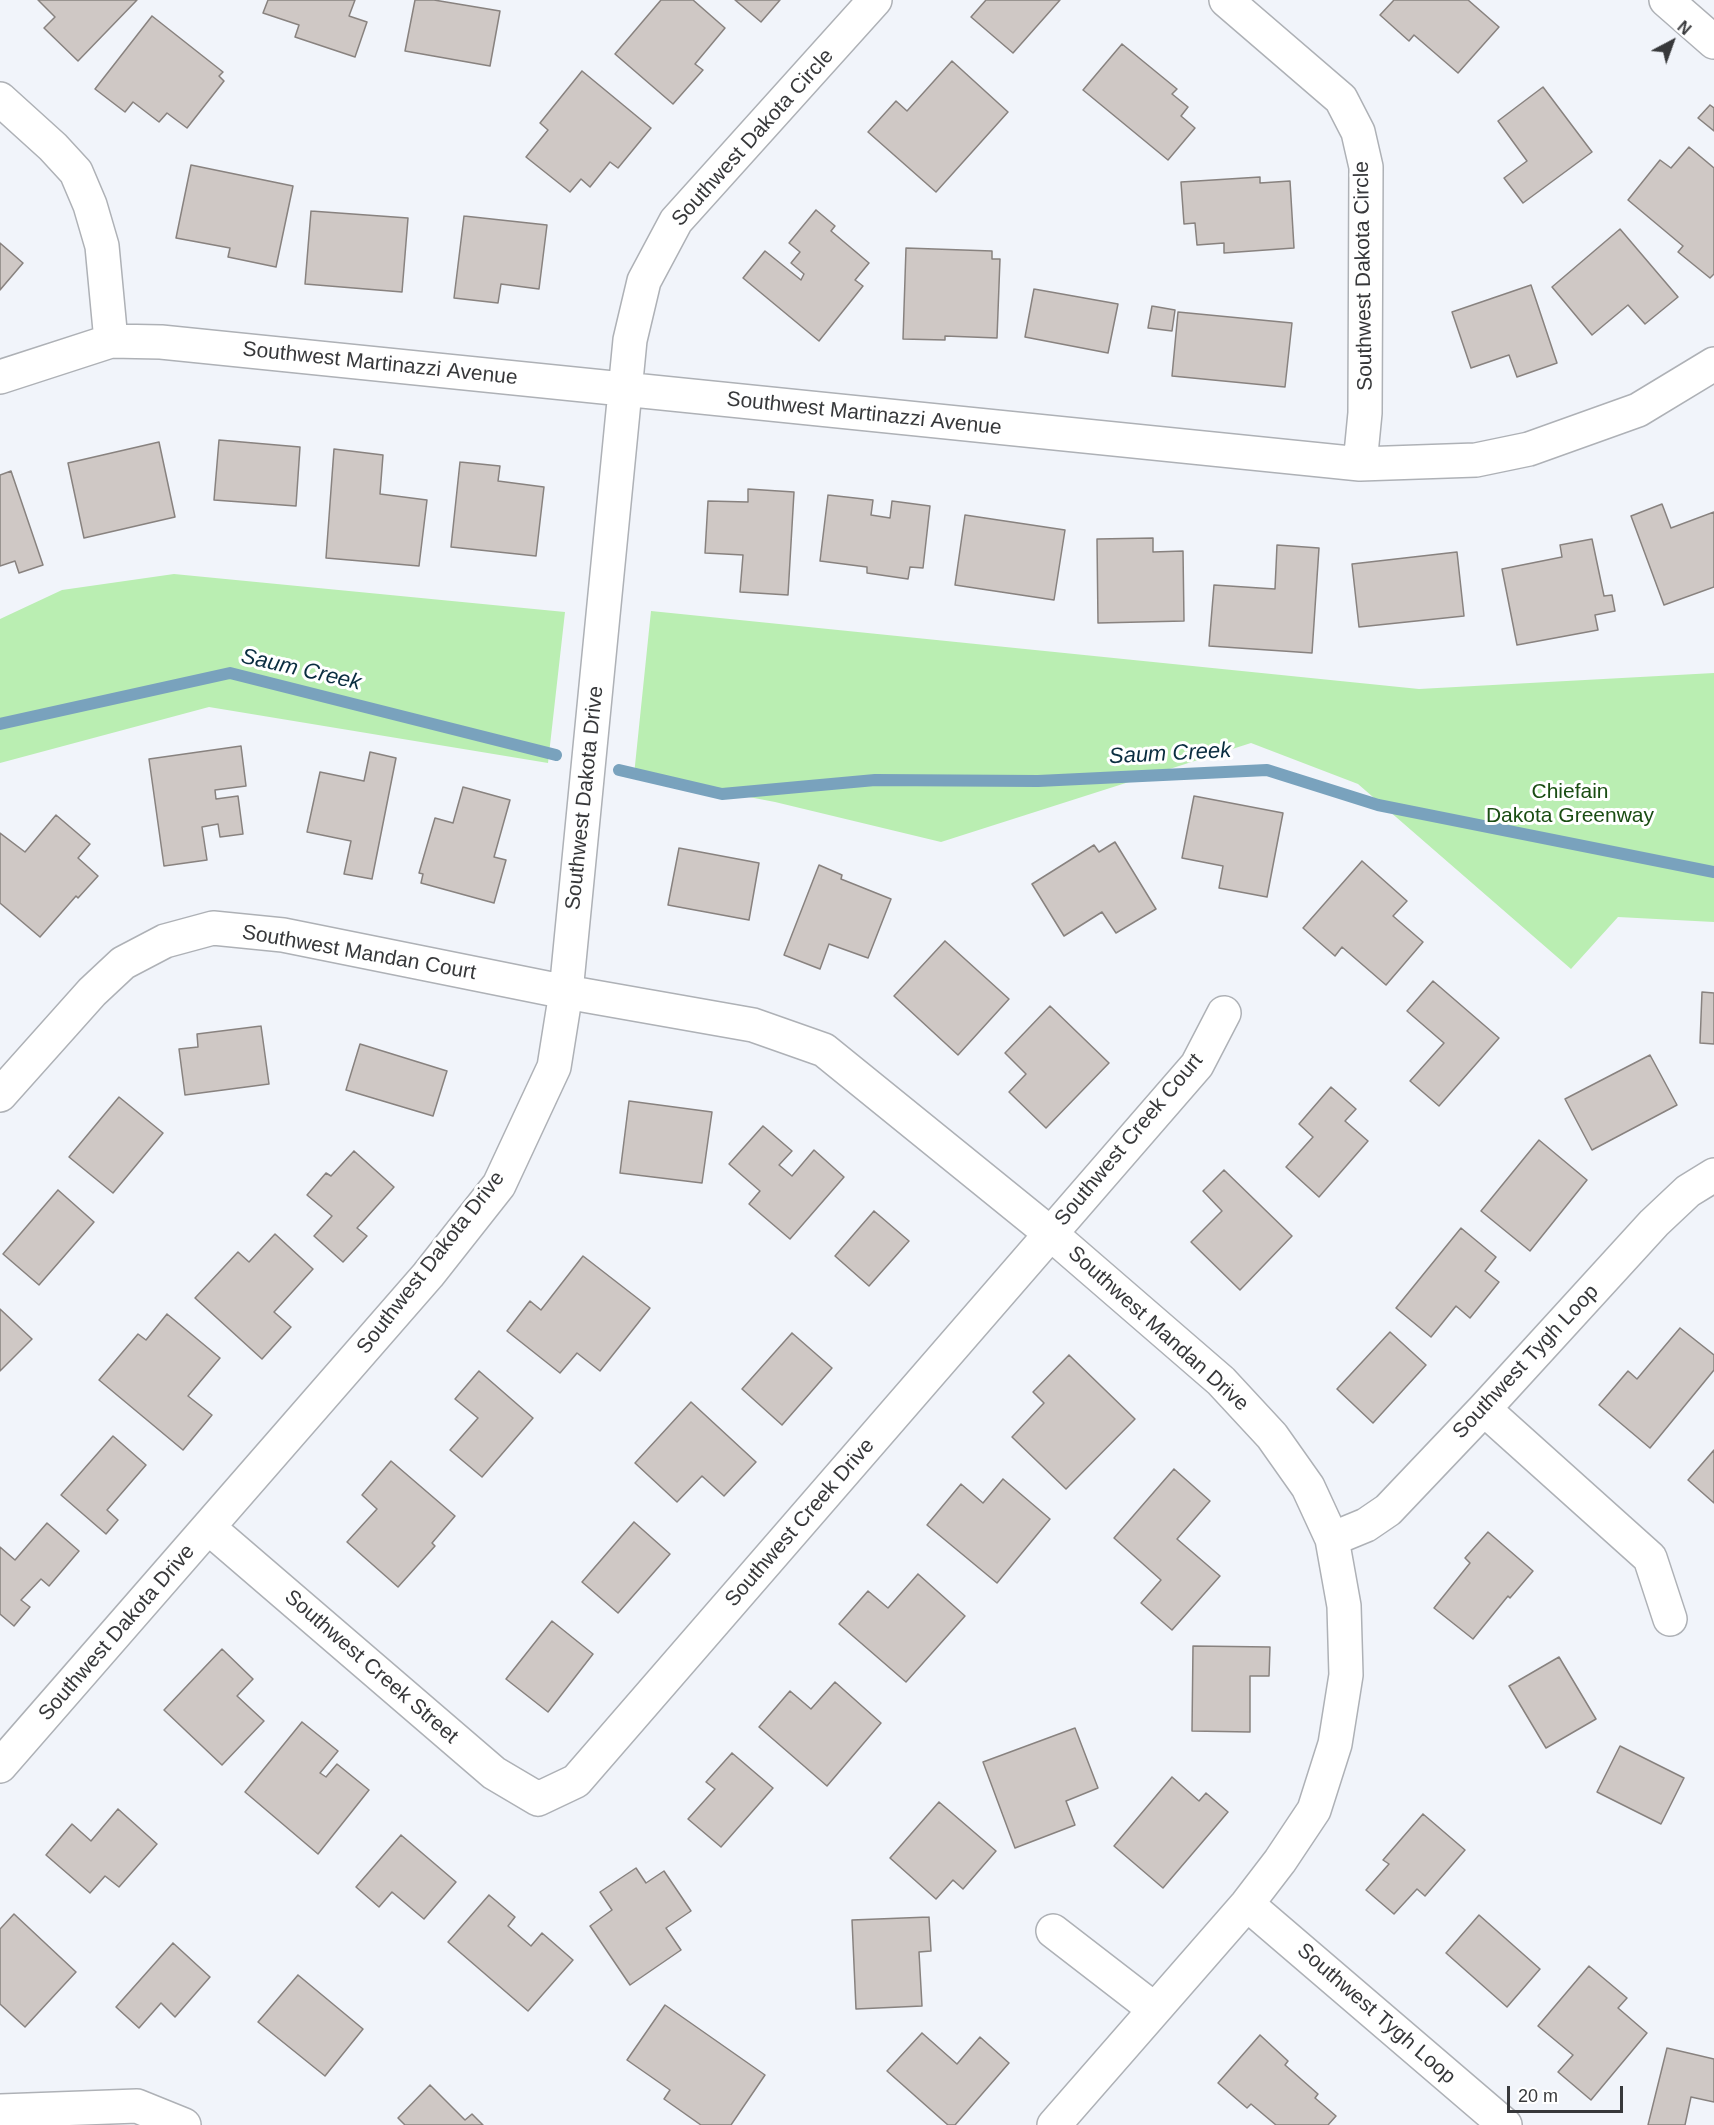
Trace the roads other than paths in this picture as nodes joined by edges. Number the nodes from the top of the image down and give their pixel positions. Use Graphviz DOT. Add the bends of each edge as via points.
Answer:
graph roads {
  1 [pos="875,0"];
  2 [pos="1226,0"];
  3 [pos="1666,0"];
  4 [pos="1714,42"];
  5 [pos="0,99"];
  6 [pos="111,341"];
  7 [pos="1714,364"];
  8 [pos="0,377"];
  9 [pos="625,389"];
  10 [pos="1360,464"];
  11 [pos="567,992"];
  12 [pos="1224,1013"];
  13 [pos="0,1095"];
  14 [pos="1714,1175"];
  15 [pos="1051,1234"];
  16 [pos="1484,1409"];
  17 [pos="208,1528"];
  18 [pos="1332,1539"];
  19 [pos="1670,1619"];
  20 [pos="0,1766"];
  21 [pos="538,1798"];
  22 [pos="1247,1904"];
  23 [pos="1053,1930"];
  24 [pos="1155,2009"];
  25 [pos="0,2111"];
  26 [pos="184,2125"];
  27 [pos="1054,2125"];
  28 [pos="1505,2125"];
  1 -- 9 [label="street, Southwest Dakota Circle" via="676,220 644,281 630,340"];
  2 -- 10 [label="street, Southwest Dakota Circle" via="1341,99 1358,132 1366,167 1365,413"];
  3 -- 4 [label="street"];
  5 -- 6 [label="street" via="76,172 102,246"];
  6 -- 8 [label="street, Southwest Martinazzi Avenue"];
  6 -- 9 [label="street, Southwest Martinazzi Avenue" via="243,349"];
  7 -- 10 [label="street, Southwest Martinazzi Avenue" via="1638,410 1529,449 1476,460"];
  9 -- 10 [label="street, Southwest Martinazzi Avenue"];
  9 -- 11 [label="street, Southwest Dakota Drive"];
  11 -- 13 [label="street, Southwest Mandan Court" via="283,935 213,928 165,940 123,963"];
  11 -- 15 [label="street, Southwest Mandan Drive" via="753,1025 824,1050"];
  11 -- 17 [label="street, Southwest Dakota Drive" via="554,1067 500,1185 428,1275"];
  12 -- 15 [label="street, Southwest Creek Court" via="1197,1065"];
  14 -- 16 [label="street, Southwest Tygh Loop" via="1688,1191 1654,1222"];
  15 -- 18 [label="street, Southwest Mandan Drive" via="1221,1381 1272,1436 1308,1487"];
  15 -- 21 [label="street, Southwest Creek Drive" via="576,1781"];
  16 -- 18 [label="street, Southwest Tygh Loop" via="1388,1510 1366,1525"];
  16 -- 19 [label="street" via="1650,1558"];
  17 -- 20 [label="street, Southwest Dakota Drive"];
  17 -- 21 [label="street, Southwest Creek Street" via="494,1773"];
  18 -- 22 [label="street, Southwest Mandan Drive" via="1344,1606 1346,1675 1335,1744 1314,1810"];
  22 -- 24 [label="street, Southwest Mandan Drive"];
  22 -- 28 [label="street, Southwest Tygh Loop"];
  23 -- 24 [label="street"];
  24 -- 27 [label="street, Southwest Mandan Drive"];
  25 -- 26 [label="street" via="137,2106"];
}
